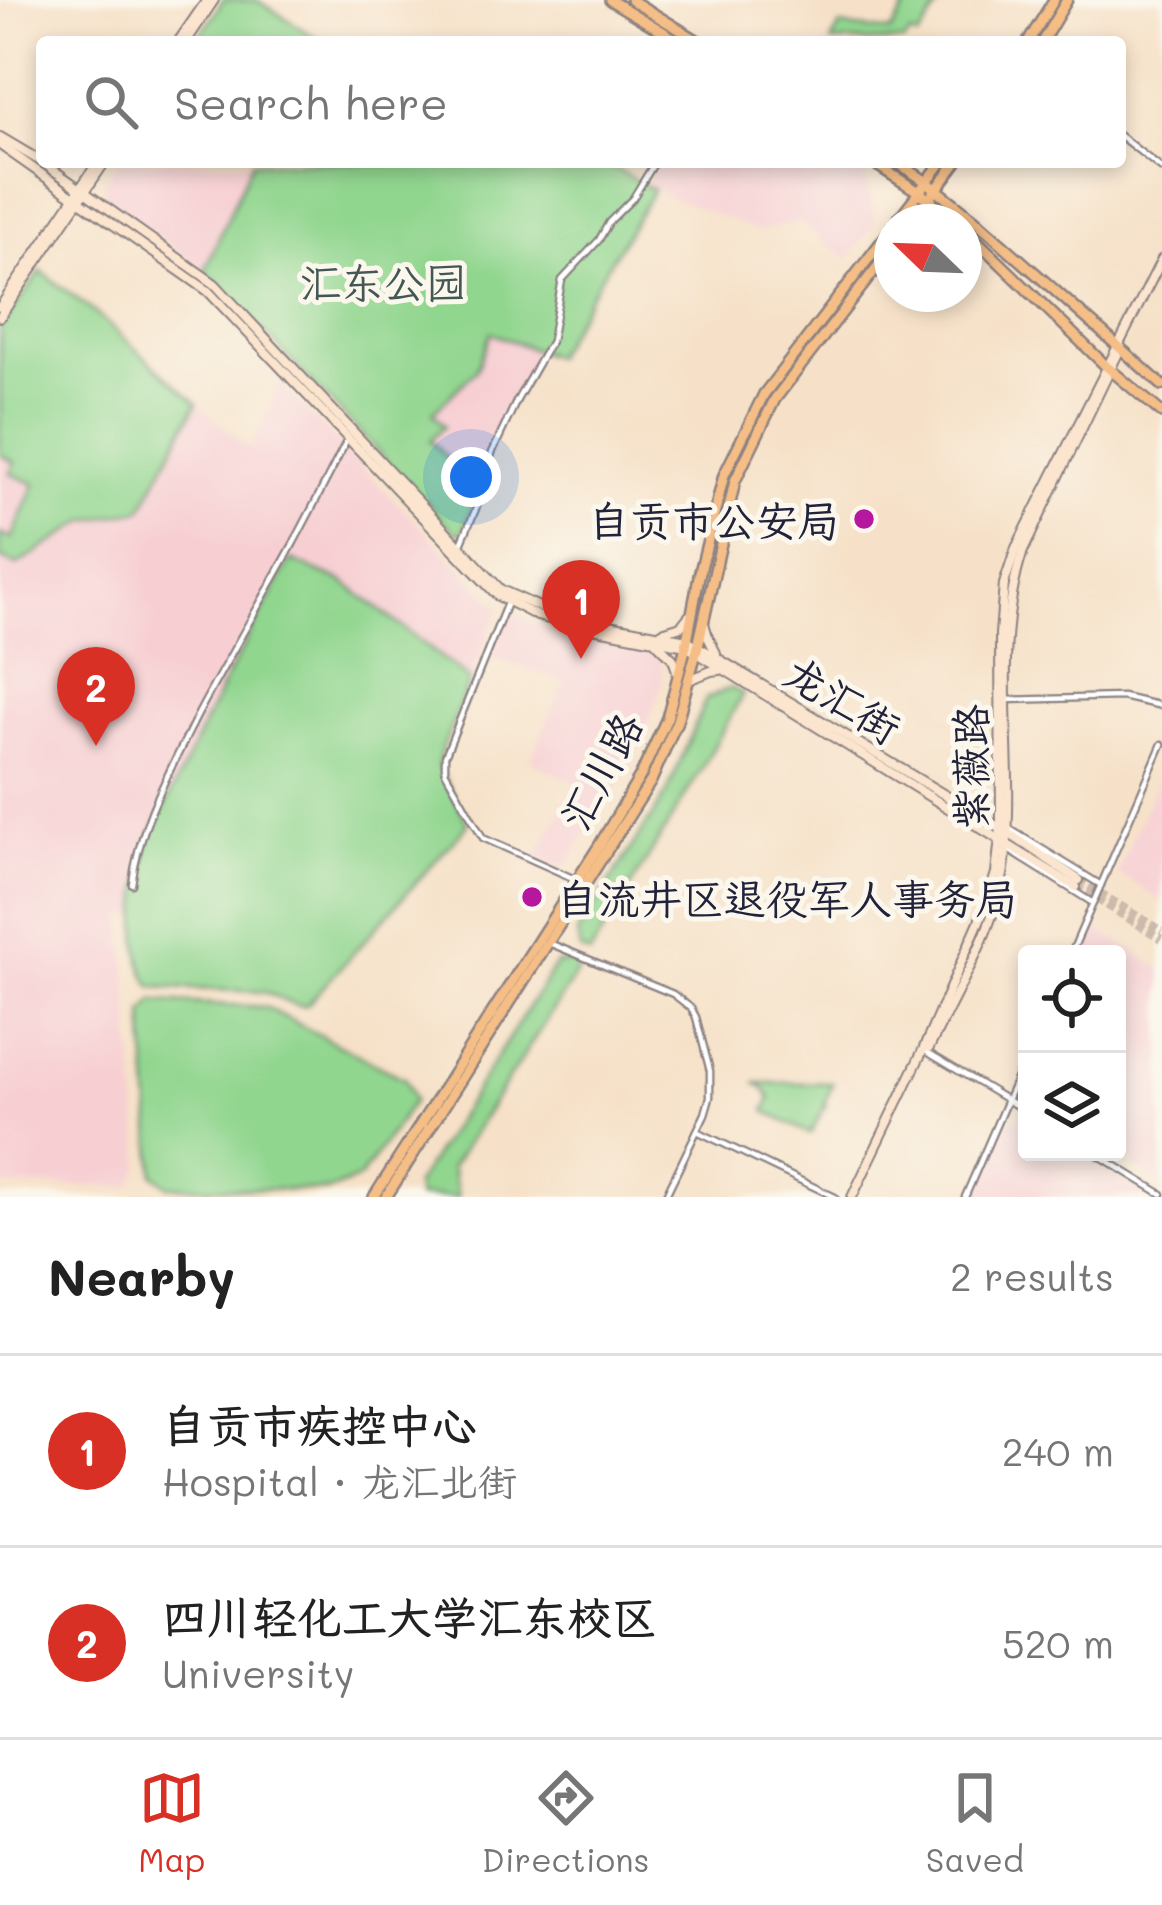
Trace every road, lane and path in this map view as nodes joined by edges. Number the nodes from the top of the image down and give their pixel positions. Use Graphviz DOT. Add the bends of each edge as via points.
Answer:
graph roads {
  1 [pos="210,0"];
  2 [pos="610,0"];
  3 [pos="631,0"];
  4 [pos="1054,0"];
  5 [pos="1067,0"];
  6 [pos="186,36"];
  7 [pos="670,36"];
  8 [pos="690,36"];
  9 [pos="1032,36"];
  10 [pos="1046,36"];
  11 [pos="0,141"];
  12 [pos="1126,141"];
  13 [pos="36,159"];
  14 [pos="36,164"];
  15 [pos="42,168"];
  16 [pos="49,168"];
  17 [pos="97,168"];
  18 [pos="651,168"];
  19 [pos="881,168"];
  20 [pos="906,168"];
  21 [pos="938,168"];
  22 [pos="953,168"];
  23 [pos="1162,169"];
  24 [pos="927,182"];
  25 [pos="937,190"];
  26 [pos="80,193"];
  27 [pos="924,196"];
  28 [pos="916,204"];
  29 [pos="920,204"];
  30 [pos="934,204"];
  31 [pos="982,246"];
  32 [pos="874,251"];
  33 [pos="1162,259"];
  34 [pos="874,271"];
  35 [pos="0,307"];
  36 [pos="0,317"];
  37 [pos="1119,347"];
  38 [pos="1108,368"];
  39 [pos="1162,386"];
  40 [pos="1162,413"];
  41 [pos="347,440"];
  42 [pos="460,546"];
  43 [pos="507,603"];
  44 [pos="693,610"];
  45 [pos="704,620"];
  46 [pos="652,636"];
  47 [pos="692,646"];
  48 [pos="725,666"];
  49 [pos="683,678"];
  50 [pos="1003,700"];
  51 [pos="1162,706"];
  52 [pos="1162,744"];
  53 [pos="1005,837"];
  54 [pos="577,880"];
  55 [pos="132,884"];
  56 [pos="1078,884"];
  57 [pos="1101,885"];
  58 [pos="1093,903"];
  59 [pos="550,944"];
  60 [pos="1075,945"];
  61 [pos="927,1052"];
  62 [pos="1018,1075"];
  63 [pos="1007,1100"];
  64 [pos="1018,1107"];
  65 [pos="698,1131"];
  66 [pos="1108,1161"];
  67 [pos="1162,1194"];
  68 [pos="374,1197"];
  69 [pos="386,1197"];
  70 [pos="665,1197"];
  71 [pos="835,1197"];
  72 [pos="855,1197"];
  73 [pos="965,1197"];
  1 -- 6 [label="main road"];
  2 -- 7 [label="main road"];
  3 -- 8 [label="main road"];
  4 -- 9 [label="main road"];
  5 -- 10 [label="main road"];
  11 -- 13 [label="main road"];
  11 -- 14 [label="main road"];
  12 -- 23 [label="street"];
  15 -- 26 [label="main road"];
  16 -- 26 [label="main road"];
  17 -- 26 [label="main road"];
  18 -- 42 [label="street" via="562,280 550,340 492,453"];
  19 -- 27 [label="main road"];
  20 -- 24 [label="main road"];
  21 -- 24 [label="main road, 汇川路"];
  22 -- 25 [label="main road, 汇川路"];
  24 -- 25 [label="main road"];
  24 -- 27 [label="main road, 汇川路"];
  25 -- 27 [label="main road, 汇川路"];
  25 -- 37 [label="main road"];
  26 -- 35 [label="main road"];
  26 -- 36 [label="main road"];
  26 -- 41 [label="main road" via="208,291"];
  26 -- 42 [label="main road" via="215,284"];
  27 -- 28 [label="main road, 汇川路"];
  27 -- 29 [label="main road, 汇川路"];
  27 -- 30 [label="main road"];
  31 -- 38 [label="main road"];
  32 -- 44 [label="main road, 汇川路" via="764,394 724,475"];
  33 -- 37 [label="main road, 紫薇路"];
  34 -- 45 [label="main road, 汇川路" via="775,399 735,481"];
  37 -- 38 [label="main road, 紫薇路"];
  37 -- 39 [label="main road"];
  38 -- 40 [label="main road"];
  38 -- 50 [label="main road, 紫薇路" via="1004,584"];
  41 -- 43 [label="main road"];
  41 -- 55 [label="street" via="158,795"];
  42 -- 46 [label="main road" via="501,590 525,603"];
  43 -- 46 [label="main road" via="556,621"];
  43 -- 54 [label="street" via="445,771 483,838"];
  44 -- 46 [label="main road" via="681,626"];
  44 -- 47 [label="main road, 汇川路"];
  45 -- 47 [label="main road, 汇川路"];
  45 -- 48 [label="main road"];
  46 -- 47 [label="main road, 龙汇街"];
  46 -- 49 [label="main road"];
  47 -- 48 [label="main road, 龙汇街"];
  47 -- 49 [label="main road, 汇川路"];
  48 -- 49 [label="main road"];
  48 -- 53 [label="main road, 龙汇街"];
  49 -- 54 [label="main road, 汇川路" via="641,775"];
  49 -- 59 [label="main road, 汇川路" via="677,721 651,781"];
  50 -- 51 [label="street" via="1122,697"];
  50 -- 53 [label="main road, 紫薇路"];
  52 -- 57 [label="street"];
  53 -- 56 [label="main road, 龙汇街"];
  53 -- 57 [label="street"];
  53 -- 58 [label="street"];
  53 -- 61 [label="main road, 紫薇路" via="997,900"];
  53 -- 72 [label="main road, 紫薇路" via="984,910"];
  54 -- 68 [label="main road, 汇川路"];
  57 -- 58 [label="street"];
  58 -- 60 [label="street"];
  59 -- 65 [label="street" via="691,1008 711,1080"];
  59 -- 69 [label="main road, 汇川路"];
  61 -- 63 [label="street"];
  61 -- 72 [label="main road, 紫薇路"];
  62 -- 63 [label="street"];
  63 -- 64 [label="street"];
  63 -- 73 [label="street"];
  65 -- 70 [label="street"];
  65 -- 71 [label="street"];
  66 -- 67 [label="street"];
}
